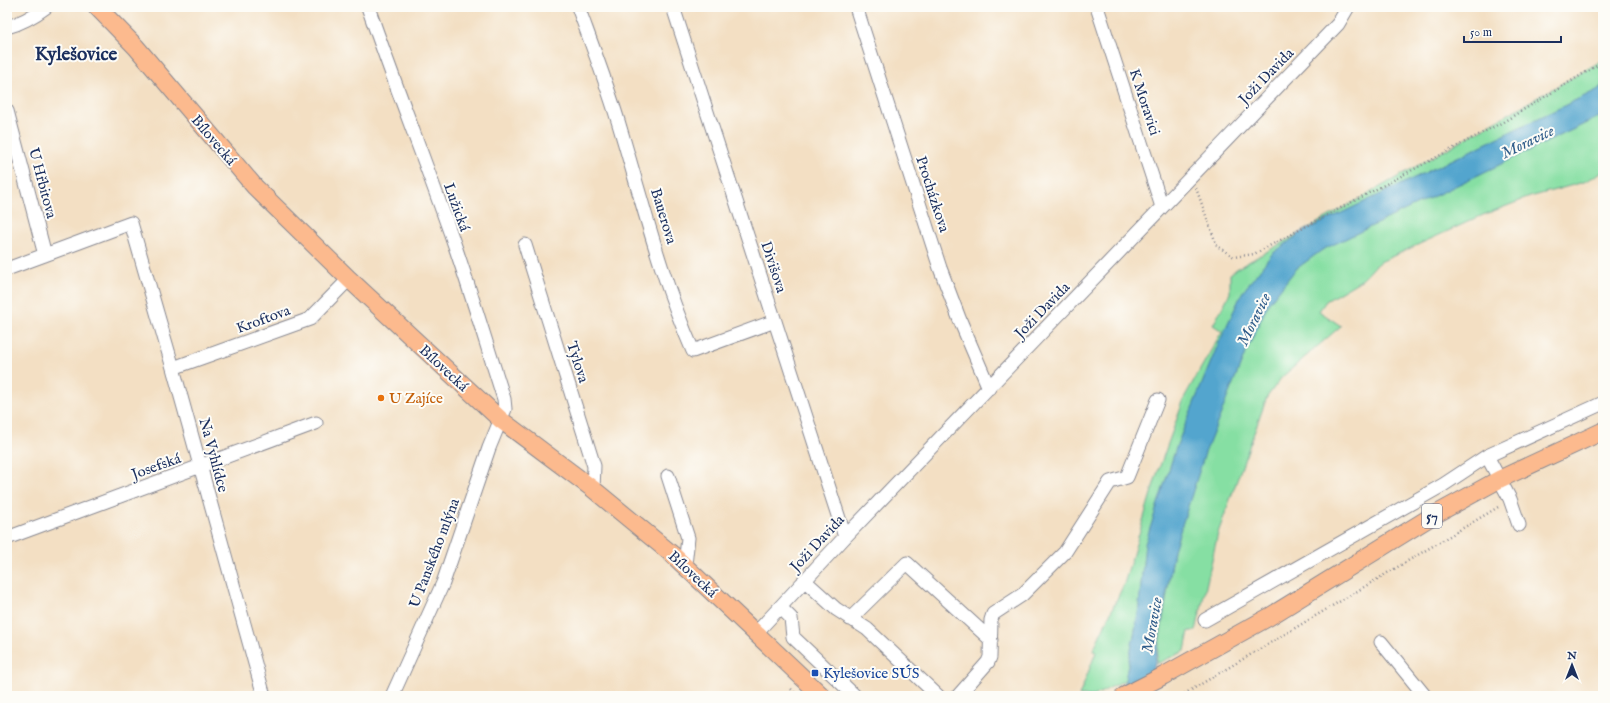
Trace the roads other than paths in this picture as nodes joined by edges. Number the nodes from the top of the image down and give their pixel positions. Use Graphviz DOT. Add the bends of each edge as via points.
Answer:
graph roads {
  1 [pos="46,7"];
  2 [pos="97,7"];
  3 [pos="368,7"];
  4 [pos="578,7"];
  5 [pos="673,7"];
  6 [pos="856,7"];
  7 [pos="1097,7"];
  8 [pos="1348,7"];
  9 [pos="7,27"];
  10 [pos="9,115"];
  11 [pos="1162,207"];
  12 [pos="525,245"];
  13 [pos="45,255"];
  14 [pos="7,269"];
  15 [pos="349,279"];
  16 [pos="775,321"];
  17 [pos="173,368"];
  18 [pos="989,388"];
  19 [pos="1158,400"];
  20 [pos="1603,403"];
  21 [pos="501,420"];
  22 [pos="316,423"];
  23 [pos="1603,431"];
  24 [pos="1487,456"];
  25 [pos="200,467"];
  26 [pos="668,476"];
  27 [pos="1500,479"];
  28 [pos="593,489"];
  29 [pos="1519,525"];
  30 [pos="845,537"];
  31 [pos="7,538"];
  32 [pos="685,566"];
  33 [pos="804,580"];
  34 [pos="780,607"];
  35 [pos="850,619"];
  36 [pos="1205,620"];
  37 [pos="756,633"];
  38 [pos="991,640"];
  39 [pos="1381,642"];
  40 [pos="261,695"];
  41 [pos="392,696"];
  42 [pos="822,696"];
  43 [pos="855,696"];
  44 [pos="938,696"];
  45 [pos="958,696"];
  46 [pos="1124,696"];
  47 [pos="1425,696"];
  1 -- 9 [label="street" via="36,15"];
  2 -- 15 [label="main road, Bílovecká" via="136,47 254,187"];
  3 -- 21 [label="street, Lužická" via="483,330 504,400 505,409"];
  4 -- 16 [label="street, Bauerova" via="620,128 654,242 693,351"];
  5 -- 16 [label="street, Divišova"];
  6 -- 18 [label="street, Procházkova" via="940,268"];
  7 -- 11 [label="street, K Moravici"];
  8 -- 11 [label="street, Joži Davida" via="1338,24"];
  10 -- 13 [label="street, U Hřbitova"];
  11 -- 18 [label="street, Joži Davida"];
  12 -- 28 [label="street, Tylova" via="594,466"];
  13 -- 14 [label="street"];
  13 -- 17 [label="street, Na Vyhlídce" via="131,223"];
  15 -- 17 [label="street, Kroftova" via="310,320"];
  15 -- 21 [label="main road, Bílovecká"];
  16 -- 30 [label="street, Divišova"];
  17 -- 25 [label="street, Na Vyhlídce"];
  18 -- 30 [label="street, Joži Davida"];
  19 -- 38 [label="street" via="1126,477 1110,482 1065,552 1022,595 993,614"];
  20 -- 24 [label="street"];
  21 -- 28 [label="main road, Bílovecká"];
  21 -- 41 [label="street, U Panského mlýna" via="443,583"];
  22 -- 25 [label="street, Josefská"];
  23 -- 27 [label="main road, 57"];
  24 -- 27 [label="street"];
  24 -- 36 [label="street" via="1443,485"];
  25 -- 31 [label="street, Josefská"];
  25 -- 40 [label="street, Na Vyhlídce"];
  26 -- 32 [label="street" via="688,538"];
  27 -- 29 [label="street"];
  27 -- 46 [label="main road, 57" via="1429,518 1269,617"];
  28 -- 32 [label="main road, Bílovecká"];
  30 -- 33 [label="street, Joži Davida"];
  32 -- 37 [label="main road, Bílovecká"];
  33 -- 34 [label="street, Joži Davida"];
  33 -- 35 [label="street"];
  34 -- 37 [label="street, Joži Davida"];
  34 -- 43 [label="street" via="791,618 793,637"];
  35 -- 38 [label="street" via="907,563"];
  35 -- 44 [label="street" via="867,629"];
  37 -- 42 [label="main road, Bílovecká"];
  38 -- 45 [label="street" via="992,652 988,662"];
  39 -- 47 [label="street"];
}
